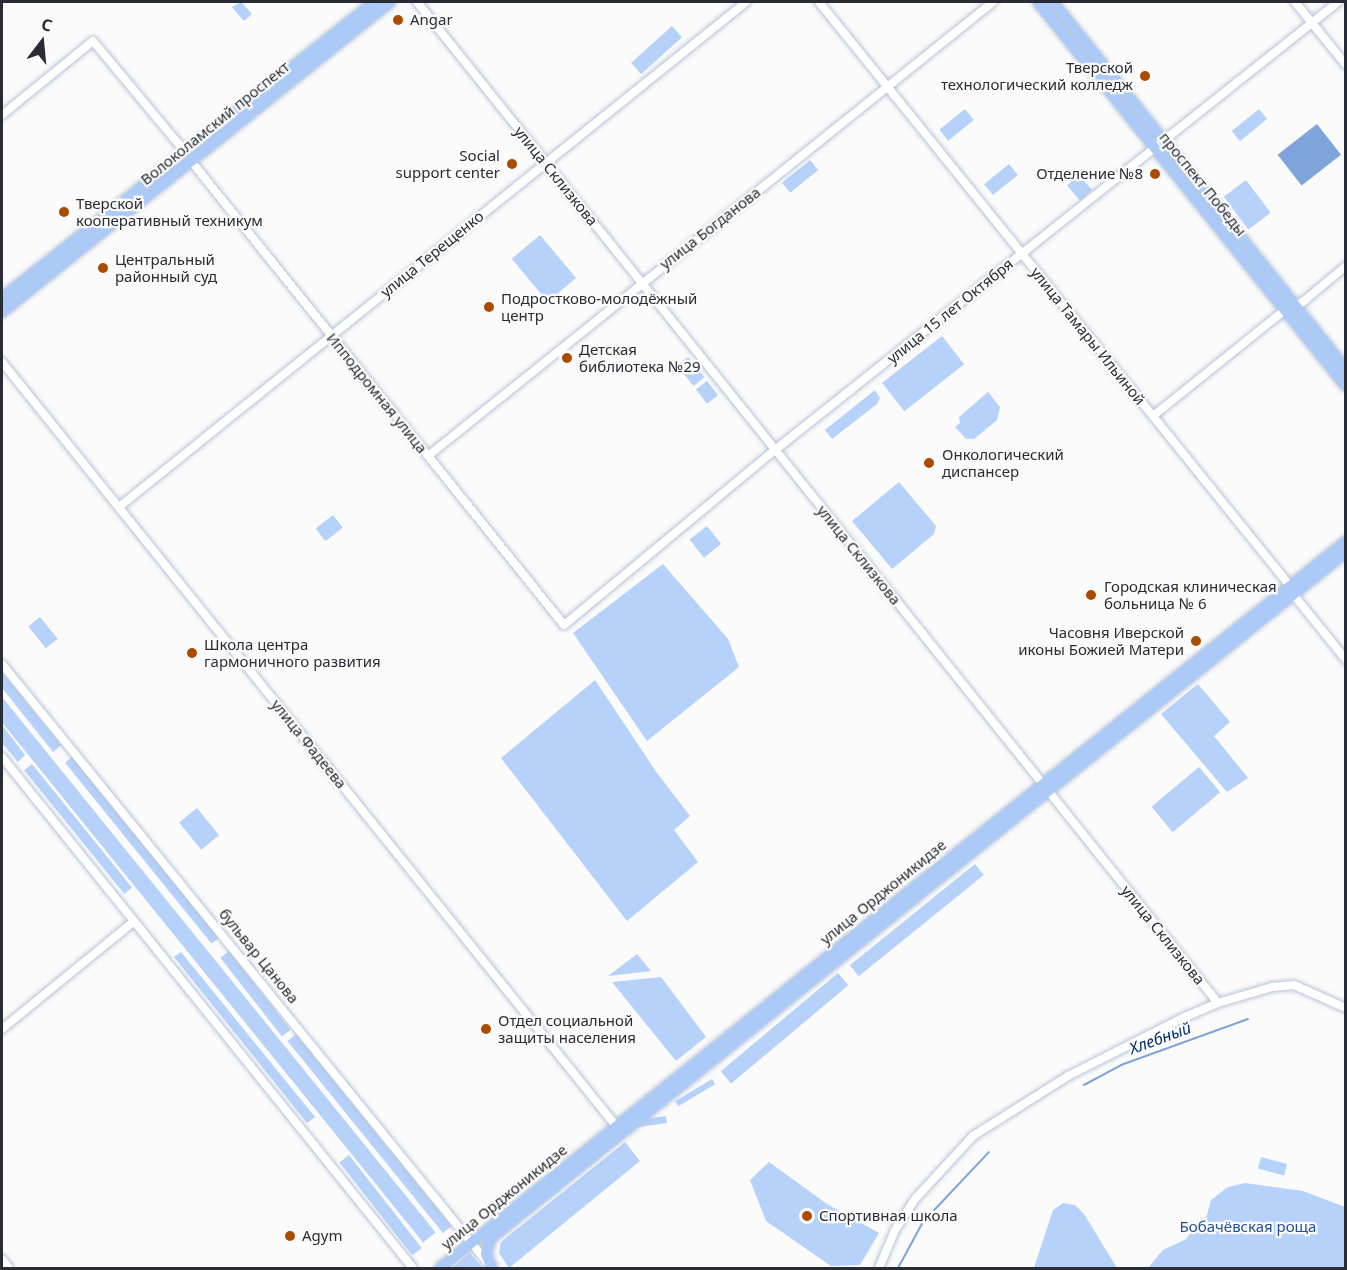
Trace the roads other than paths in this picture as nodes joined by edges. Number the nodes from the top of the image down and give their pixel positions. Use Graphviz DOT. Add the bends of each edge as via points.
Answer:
graph roads {
  1 [pos="374,2"];
  2 [pos="390,2"];
  3 [pos="417,2"];
  4 [pos="746,2"];
  5 [pos="819,2"];
  6 [pos="993,2"];
  7 [pos="1038,2"];
  8 [pos="1053,2"];
  9 [pos="1295,2"];
  10 [pos="1338,2"];
  11 [pos="1312,23"];
  12 [pos="1346,65"];
  13 [pos="888,86"];
  14 [pos="2,114"];
  15 [pos="1164,140"];
  16 [pos="1155,148"];
  17 [pos="188,157"];
  18 [pos="545,162"];
  19 [pos="1022,253"];
  20 [pos="1346,266"];
  21 [pos="641,282"];
  22 [pos="2,298"];
  23 [pos="1290,308"];
  24 [pos="2,312"];
  25 [pos="331,335"];
  26 [pos="2,362"];
  27 [pos="1345,367"];
  28 [pos="1346,386"];
  29 [pos="1153,416"];
  30 [pos="775,450"];
  31 [pos="428,456"];
  32 [pos="119,507"];
  33 [pos="1346,541"];
  34 [pos="1346,552"];
  35 [pos="1291,590"];
  36 [pos="564,625"];
  37 [pos="1346,660"];
  38 [pos="2,664"];
  39 [pos="2,757"];
  40 [pos="1045,787"];
  41 [pos="134,921"];
  42 [pos="1218,1003"];
  43 [pos="1346,1008"];
  44 [pos="2,1029"];
  45 [pos="718,1044"];
  46 [pos="716,1058"];
  47 [pos="616,1126"];
  48 [pos="471,1242"];
  49 [pos="404,1258"];
  50 [pos="2,1259"];
  51 [pos="490,1266"];
  52 [pos="439,1267"];
  53 [pos="9,1269"];
  54 [pos="412,1269"];
  55 [pos="420,1269"];
  56 [pos="879,1269"];
  1 -- 17 [label="main road, Волоколамский проспект"];
  2 -- 17 [label="main road, Волоколамский проспект"];
  3 -- 18 [label="street, улица Склизкова"];
  4 -- 18 [label="street, улица Терещенко"];
  5 -- 13 [label="street, улица Тамары Ильиной"];
  6 -- 13 [label="street, улица Богданова"];
  7 -- 16 [label="main road, проспект Победы"];
  8 -- 15 [label="main road, проспект Победы"];
  9 -- 11 [label="street"];
  10 -- 11 [label="street, улица 15 лет Октября"];
  11 -- 12 [label="street"];
  11 -- 15 [label="street, улица 15 лет Октября"];
  13 -- 19 [label="street, улица Тамары Ильиной"];
  13 -- 21 [label="street, улица Богданова"];
  14 -- 17 [label="street, Ипподромная улица" via="93,41"];
  15 -- 16 [label="street, улица 15 лет Октября"];
  15 -- 23 [label="main road, проспект Победы"];
  16 -- 19 [label="street, улица 15 лет Октября"];
  16 -- 23 [label="main road, проспект Победы"];
  17 -- 22 [label="main road, Волоколамский проспект"];
  17 -- 24 [label="main road, Волоколамский проспект"];
  17 -- 25 [label="street, Ипподромная улица"];
  18 -- 21 [label="street, улица Склизкова"];
  18 -- 25 [label="street, улица Терещенко"];
  19 -- 29 [label="street, улица Тамары Ильиной"];
  19 -- 30 [label="street, улица 15 лет Октября"];
  20 -- 23 [label="street" via="1305,302"];
  21 -- 30 [label="street, улица Склизкова"];
  21 -- 31 [label="street, улица Богданова"];
  23 -- 27 [label="main road, проспект Победы"];
  23 -- 28 [label="main road, проспект Победы"];
  23 -- 29 [label="street"];
  25 -- 31 [label="street, Ипподромная улица"];
  25 -- 32 [label="street, улица Терещенко"];
  26 -- 32 [label="street, улица Фадеева"];
  29 -- 35 [label="street, улица Тамары Ильиной"];
  30 -- 36 [label="street, улица 15 лет Октября"];
  30 -- 40 [label="street, улица Склизкова"];
  31 -- 36 [label="street, Ипподромная улица"];
  32 -- 47 [label="street, улица Фадеева"];
  33 -- 35 [label="main road, улица Орджоникидзе"];
  34 -- 35 [label="main road, улица Орджоникидзе"];
  35 -- 37 [label="street, улица Тамары Ильиной"];
  35 -- 40 [label="main road, улица Орджоникидзе"];
  38 -- 48 [label="street, бульвар Цанова"];
  39 -- 41 [label="street"];
  40 -- 42 [label="street, улица Склизкова"];
  40 -- 45 [label="main road, улица Орджоникидзе"];
  40 -- 46 [label="main road, улица Орджоникидзе"];
  41 -- 44 [label="street"];
  41 -- 49 [label="street"];
  42 -- 43 [label="street" via="1288,984"];
  42 -- 56 [label="street" via="1084,1066 973,1136 916,1198 895,1230"];
  45 -- 46 [label="main road"];
  45 -- 47 [label="main road, улица Орджоникидзе"];
  46 -- 51 [label="main road, улица Орджоникидзе" via="491,1238 486,1251"];
  47 -- 48 [label="main road, улица Орджоникидзе"];
  48 -- 51 [label="street, бульвар Цанова"];
  48 -- 52 [label="main road, улица Орджоникидзе"];
  49 -- 54 [label="street"];
  49 -- 55 [label="street"];
  50 -- 53 [label="street"];
}
